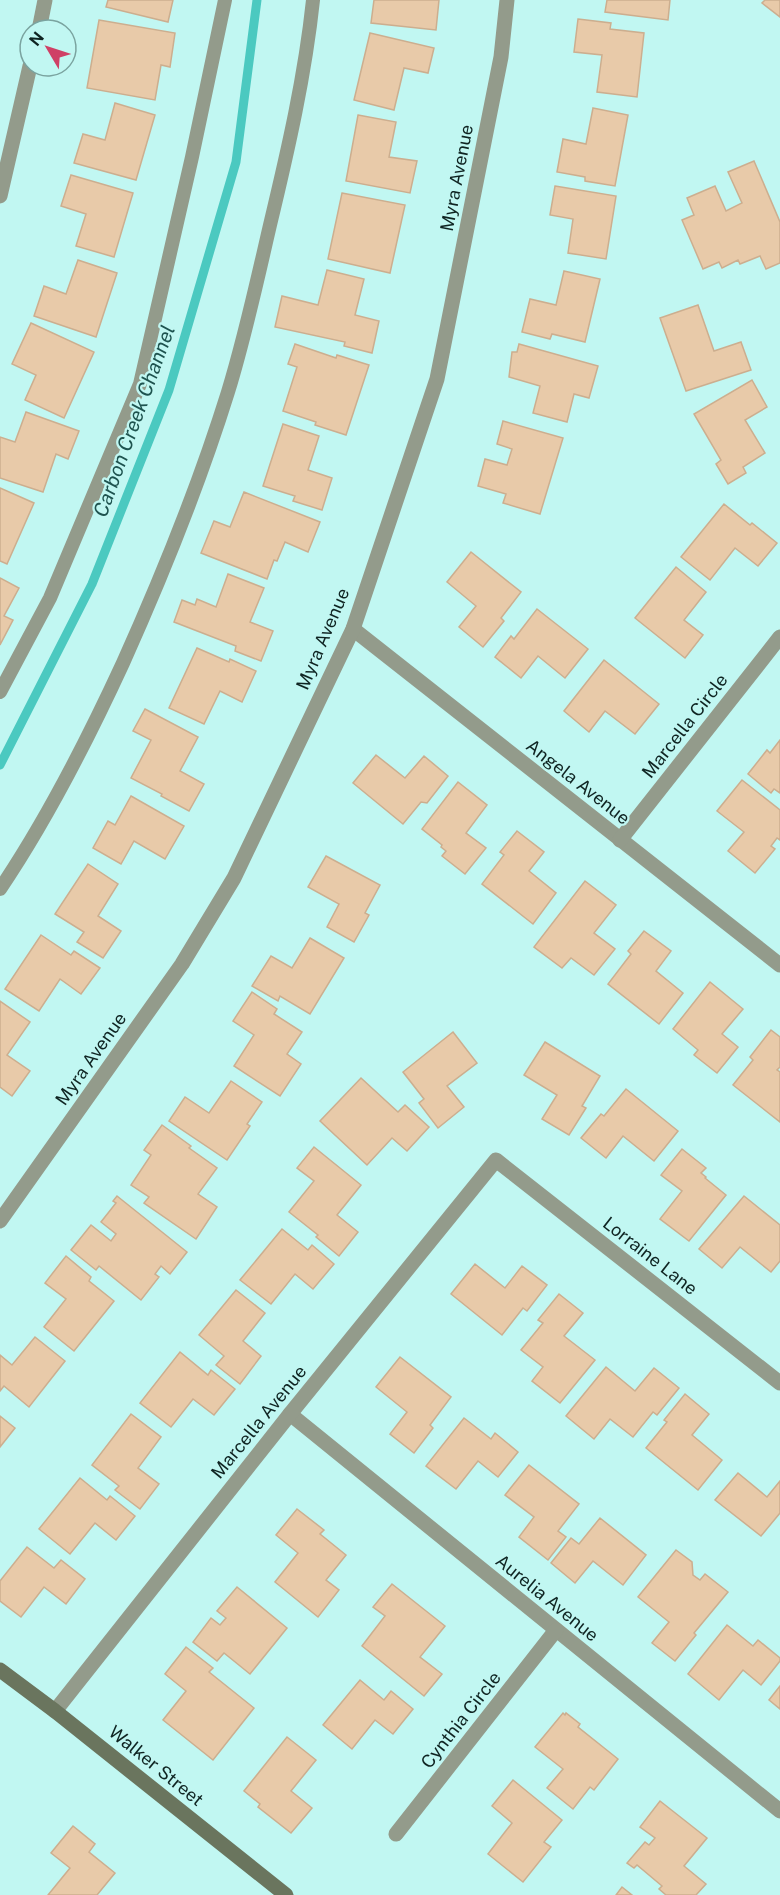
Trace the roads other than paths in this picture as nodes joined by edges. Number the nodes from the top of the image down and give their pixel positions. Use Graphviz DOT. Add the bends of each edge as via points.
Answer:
graph roads {
  1 [pos="45,0"];
  2 [pos="225,0"];
  3 [pos="313,0"];
  4 [pos="507,0"];
  5 [pos="41,18"];
  6 [pos="27,78"];
  7 [pos="0,196"];
  8 [pos="353,629"];
  9 [pos="780,636"];
  10 [pos="0,692"];
  11 [pos="621,840"];
  12 [pos="0,889"];
  13 [pos="780,964"];
  14 [pos="496,1160"];
  15 [pos="0,1221"];
  16 [pos="780,1383"];
  17 [pos="290,1414"];
  18 [pos="556,1630"];
  19 [pos="0,1670"];
  20 [pos="55,1711"];
  21 [pos="780,1811"];
  22 [pos="396,1834"];
  23 [pos="286,1895"];
  1 -- 5 [label="street"];
  2 -- 10 [label="lane" via="140,384 50,598"];
  3 -- 12 [label="lane" via="294,121 256,285 228,390 192,498 97,720 31,843"];
  4 -- 8 [label="street, Myra Avenue" via="501,57 437,379"];
  6 -- 7 [label="street"];
  8 -- 11 [label="street, Angela Avenue"];
  8 -- 15 [label="street, Myra Avenue" via="234,878 182,964"];
  9 -- 11 [label="street, Marcella Circle"];
  11 -- 13 [label="street, Angela Avenue"];
  14 -- 16 [label="street, Lorraine Lane"];
  14 -- 17 [label="street, Marcella Avenue"];
  17 -- 18 [label="street, Aurelia Avenue"];
  17 -- 20 [label="street, Marcella Avenue"];
  18 -- 21 [label="street, Aurelia Avenue"];
  18 -- 22 [label="street, Cynthia Circle"];
  19 -- 20 [label="main road, Walker Street"];
  20 -- 23 [label="main road, Walker Street"];
}
